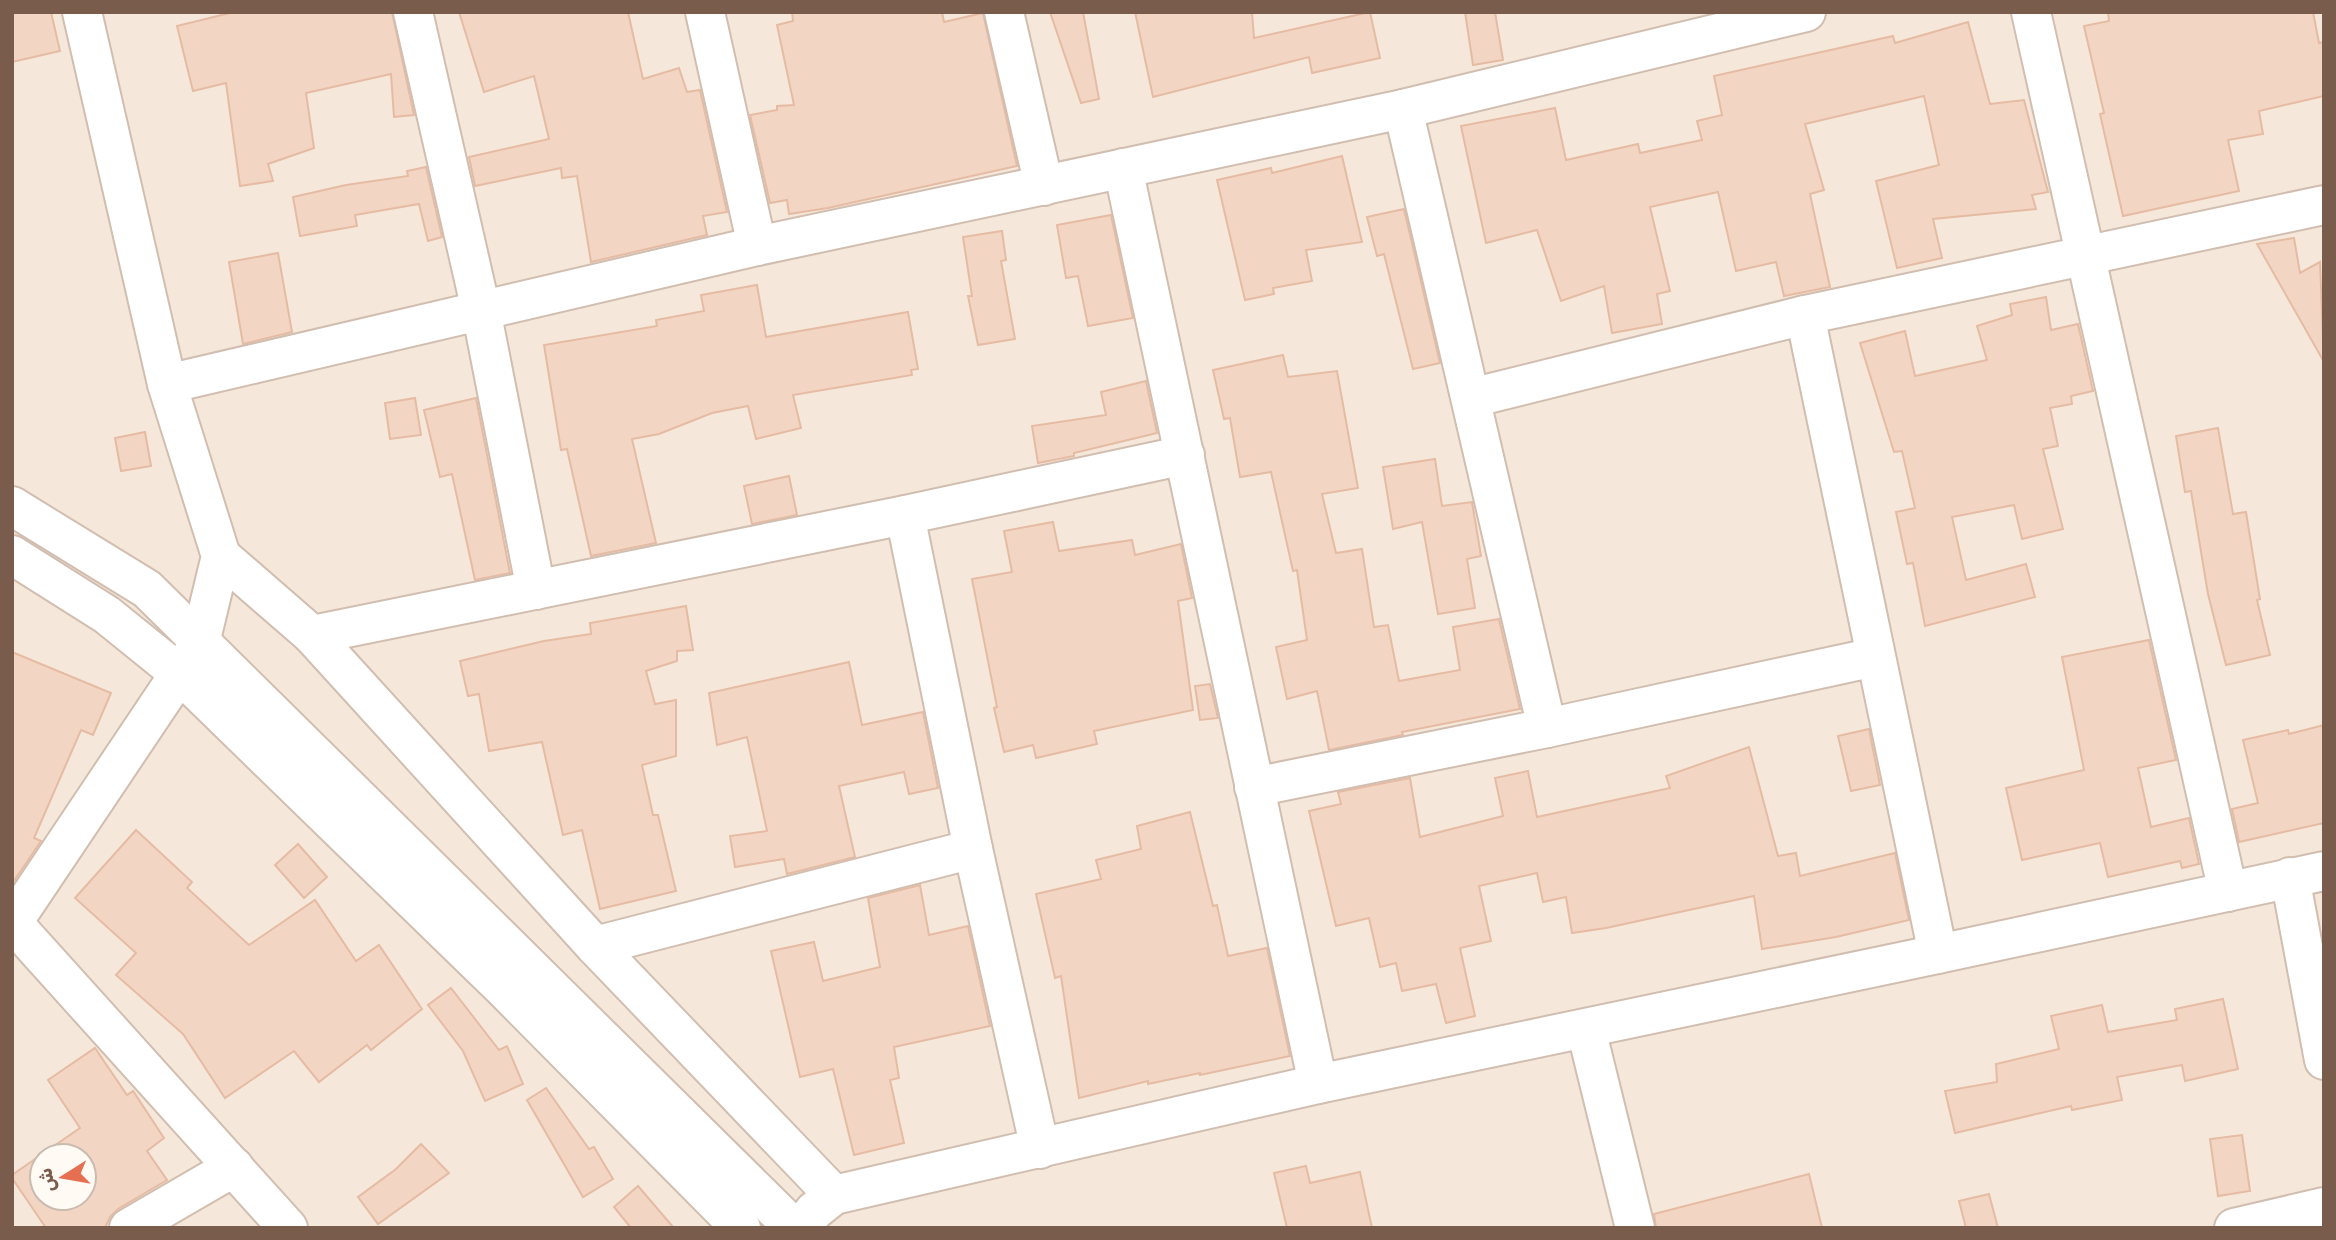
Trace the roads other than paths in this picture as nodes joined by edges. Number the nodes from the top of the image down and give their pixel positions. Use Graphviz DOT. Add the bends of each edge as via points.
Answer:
graph roads {
  1 [pos="82,12"];
  2 [pos="413,12"];
  3 [pos="705,12"];
  4 [pos="1004,12"];
  5 [pos="1807,12"];
  6 [pos="2031,12"];
  7 [pos="1732,20"];
  8 [pos="1403,109"];
  9 [pos="1123,168"];
  10 [pos="1044,186"];
  11 [pos="2324,205"];
  12 [pos="757,246"];
  13 [pos="2087,254"];
  14 [pos="481,310"];
  15 [pos="1805,315"];
  16 [pos="166,384"];
  17 [pos="1471,398"];
  18 [pos="1185,455"];
  19 [pos="12,506"];
  20 [pos="905,515"];
  21 [pos="12,555"];
  22 [pos="221,556"];
  23 [pos="536,590"];
  24 [pos="312,635"];
  25 [pos="200,643"];
  26 [pos="1875,657"];
  27 [pos="180,674"];
  28 [pos="1547,728"];
  29 [pos="1254,787"];
  30 [pos="973,849"];
  31 [pos="2307,874"];
  32 [pos="2228,892"];
  33 [pos="12,922"];
  34 [pos="595,946"];
  35 [pos="1938,954"];
  36 [pos="1586,1029"];
  37 [pos="2324,1060"];
  38 [pos="1318,1084"];
  39 [pos="1040,1149"];
  40 [pos="234,1167"];
  41 [pos="834,1195"];
  42 [pos="2324,1207"];
  43 [pos="129,1228"];
  44 [pos="288,1228"];
  45 [pos="741,1228"];
  46 [pos="794,1228"];
  47 [pos="801,1228"];
  48 [pos="1635,1228"];
  49 [pos="2234,1228"];
  1 -- 16 [label="street"];
  2 -- 14 [label="street"];
  3 -- 12 [label="street"];
  4 -- 10 [label="street"];
  5 -- 7 [label="street"];
  6 -- 13 [label="street"];
  7 -- 8 [label="street"];
  8 -- 9 [label="street"];
  8 -- 17 [label="street"];
  9 -- 10 [label="street"];
  9 -- 18 [label="street"];
  10 -- 12 [label="street"];
  11 -- 13 [label="street"];
  12 -- 14 [label="street"];
  13 -- 15 [label="street"];
  13 -- 32 [label="street"];
  14 -- 16 [label="street"];
  14 -- 23 [label="street"];
  15 -- 17 [label="street"];
  15 -- 26 [label="street"];
  16 -- 22 [label="street"];
  17 -- 28 [label="street"];
  18 -- 20 [label="street"];
  18 -- 29 [label="street"];
  19 -- 25 [label="street" via="147,589"];
  20 -- 23 [label="street"];
  20 -- 30 [label="street"];
  21 -- 27 [label="street" via="107,615"];
  22 -- 24 [label="street"];
  22 -- 25 [label="street"];
  23 -- 24 [label="street"];
  24 -- 34 [label="street"];
  25 -- 27 [label="street"];
  25 -- 46 [label="street"];
  26 -- 28 [label="street"];
  26 -- 35 [label="street"];
  27 -- 33 [label="street"];
  27 -- 45 [label="street" via="504,989"];
  28 -- 29 [label="street"];
  29 -- 38 [label="street"];
  30 -- 34 [label="street"];
  30 -- 39 [label="street"];
  31 -- 32 [label="street"];
  31 -- 37 [label="street"];
  32 -- 35 [label="street"];
  33 -- 40 [label="street"];
  34 -- 41 [label="street"];
  35 -- 36 [label="street"];
  36 -- 38 [label="street"];
  36 -- 48 [label="street"];
  38 -- 39 [label="street"];
  39 -- 41 [label="street"];
  40 -- 43 [label="street"];
  40 -- 44 [label="street"];
  41 -- 47 [label="street"];
  42 -- 49 [label="street"];
}
